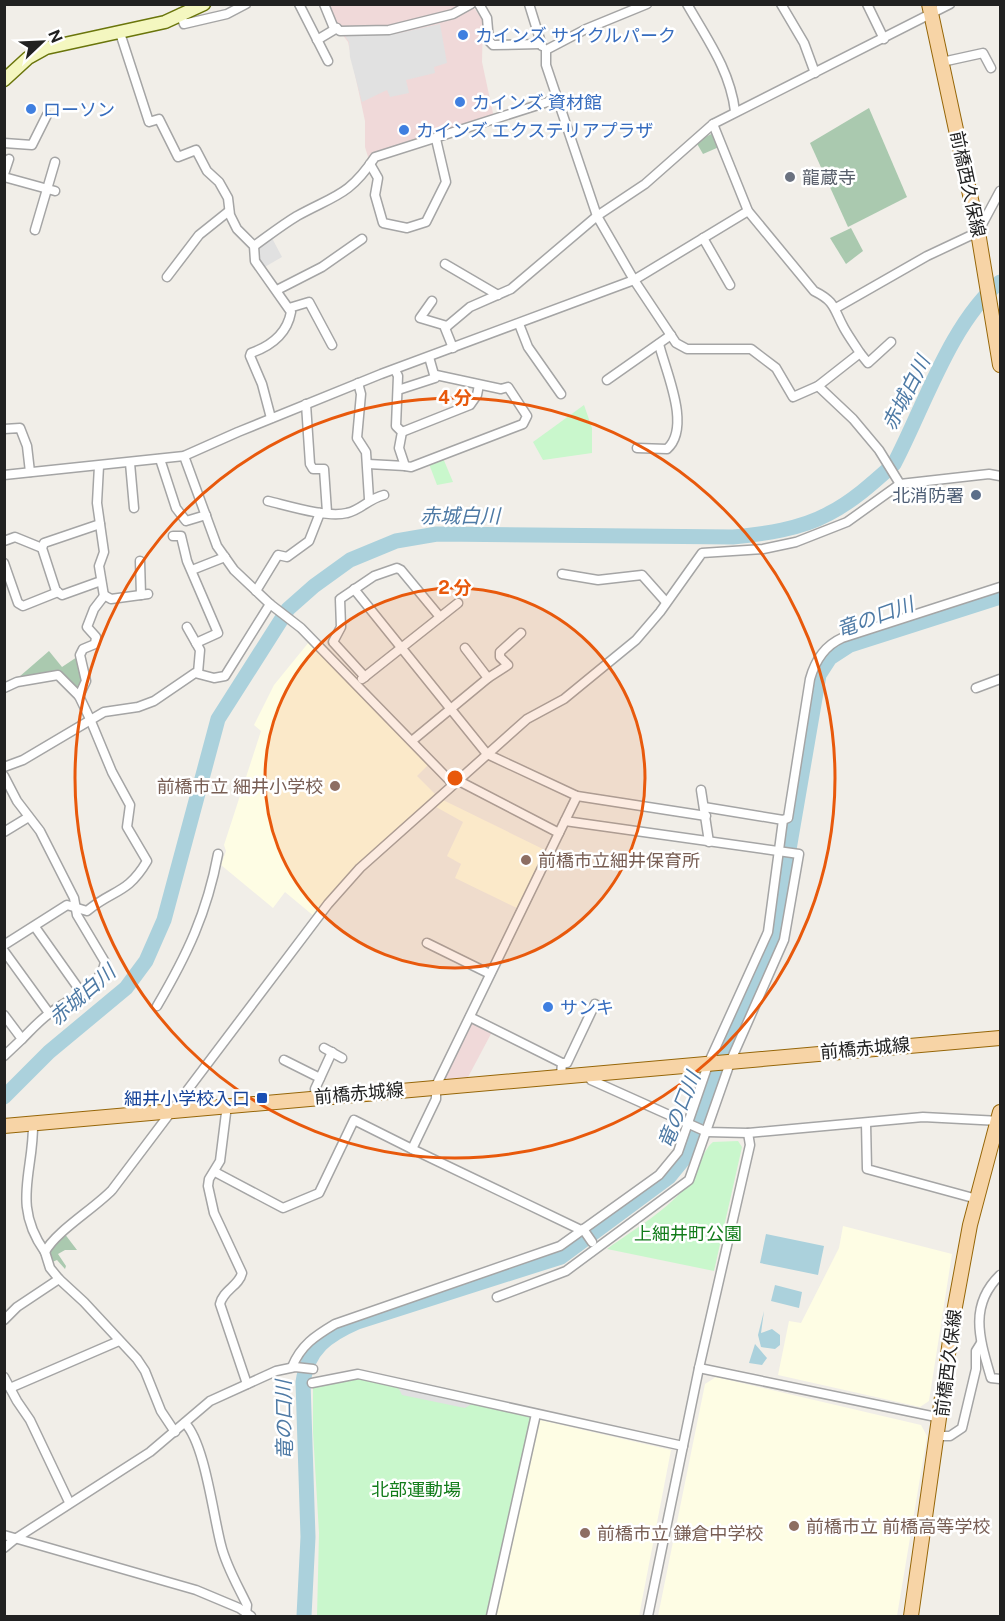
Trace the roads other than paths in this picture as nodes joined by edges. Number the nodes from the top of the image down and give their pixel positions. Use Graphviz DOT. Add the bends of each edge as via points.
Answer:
graph roads {
  1 [pos="204,4"];
  2 [pos="246,4"];
  3 [pos="298,4"];
  4 [pos="324,4"];
  5 [pos="471,4"];
  6 [pos="479,4"];
  7 [pos="529,4"];
  8 [pos="647,4"];
  9 [pos="687,4"];
  10 [pos="782,4"];
  11 [pos="867,4"];
  12 [pos="950,4"];
  13 [pos="931,9"];
  14 [pos="182,12"];
  15 [pos="337,28"];
  16 [pos="120,33"];
  17 [pos="884,39"];
  18 [pos="318,40"];
  19 [pos="543,47"];
  20 [pos="328,61"];
  21 [pos="942,62"];
  22 [pos="991,68"];
  23 [pos="815,73"];
  24 [pos="5,77"];
  25 [pos="557,99"];
  26 [pos="735,111"];
  27 [pos="47,115"];
  28 [pos="713,124"];
  29 [pos="436,140"];
  30 [pos="4,143"];
  31 [pos="9,159"];
  32 [pos="55,162"];
  33 [pos="370,164"];
  34 [pos="4,176"];
  35 [pos="51,190"];
  36 [pos="1000,191"];
  37 [pos="229,211"];
  38 [pos="748,211"];
  39 [pos="597,216"];
  40 [pos="35,230"];
  41 [pos="978,232"];
  42 [pos="703,238"];
  43 [pos="362,239"];
  44 [pos="254,246"];
  45 [pos="446,264"];
  46 [pos="167,277"];
  47 [pos="634,280"];
  48 [pos="730,285"];
  49 [pos="277,290"];
  50 [pos="498,295"];
  51 [pos="432,301"];
  52 [pos="289,308"];
  53 [pos="836,308"];
  54 [pos="519,324"];
  55 [pos="447,326"];
  56 [pos="671,335"];
  57 [pos="891,342"];
  58 [pos="659,344"];
  59 [pos="332,345"];
  60 [pos="453,348"];
  61 [pos="861,353"];
  62 [pos="429,357"];
  63 [pos="1000,365"];
  64 [pos="395,370"];
  65 [pos="436,375"];
  66 [pos="607,380"];
  67 [pos="358,383"];
  68 [pos="479,385"];
  69 [pos="818,386"];
  70 [pos="398,390"];
  71 [pos="561,394"];
  72 [pos="306,404"];
  73 [pos="271,418"];
  74 [pos="4,429"];
  75 [pos="402,432"];
  76 [pos="637,448"];
  77 [pos="184,456"];
  78 [pos="160,459"];
  79 [pos="130,463"];
  80 [pos="368,464"];
  81 [pos="99,466"];
  82 [pos="405,466"];
  83 [pos="30,472"];
  84 [pos="4,475"];
  85 [pos="1000,476"];
  86 [pos="899,483"];
  87 [pos="384,495"];
  88 [pos="369,499"];
  89 [pos="268,501"];
  90 [pos="134,508"];
  91 [pos="324,512"];
  92 [pos="206,515"];
  93 [pos="99,524"];
  94 [pos="173,536"];
  95 [pos="4,541"];
  96 [pos="42,548"];
  97 [pos="225,557"];
  98 [pos="140,561"];
  99 [pos="4,563"];
  100 [pos="192,570"];
  101 [pos="562,574"];
  102 [pos="101,581"];
  103 [pos="1000,587"];
  104 [pos="354,589"];
  105 [pos="256,591"];
  106 [pos="58,592"];
  107 [pos="104,595"];
  108 [pos="16,597"];
  109 [pos="4,601"];
  110 [pos="666,602"];
  111 [pos="458,603"];
  112 [pos="272,605"];
  113 [pos="440,617"];
  114 [pos="188,627"];
  115 [pos="521,633"];
  116 [pos="196,643"];
  117 [pos="402,648"];
  118 [pos="465,648"];
  119 [pos="198,673"];
  120 [pos="365,677"];
  121 [pos="488,678"];
  122 [pos="1000,679"];
  123 [pos="357,684"];
  124 [pos="4,688"];
  125 [pos="976,688"];
  126 [pos="79,696"];
  127 [pos="450,709"];
  128 [pos="90,719"];
  129 [pos="413,740"];
  130 [pos="487,754"];
  131 [pos="4,767"];
  132 [pos="4,776"];
  133 [pos="455,782"];
  134 [pos="701,790"];
  135 [pos="577,796"];
  136 [pos="705,812"];
  137 [pos="27,818"];
  138 [pos="783,820"];
  139 [pos="565,821"];
  140 [pos="4,832"];
  141 [pos="559,833"];
  142 [pos="708,842"];
  143 [pos="781,852"];
  144 [pos="218,854"];
  145 [pos="76,907"];
  146 [pos="36,927"];
  147 [pos="427,943"];
  148 [pos="4,945"];
  149 [pos="4,951"];
  150 [pos="490,974"];
  151 [pos="81,992"];
  152 [pos="595,1004"];
  153 [pos="157,1005"];
  154 [pos="49,1013"];
  155 [pos="4,1015"];
  156 [pos="470,1017"];
  157 [pos="1000,1038"];
  158 [pos="22,1039"];
  159 [pos="4,1056"];
  160 [pos="342,1058"];
  161 [pos="284,1060"];
  162 [pos="730,1060"];
  163 [pos="712,1062"];
  164 [pos="562,1069"];
  165 [pos="586,1073"];
  166 [pos="320,1078"];
  167 [pos="436,1086"];
  168 [pos="316,1097"];
  169 [pos="227,1105"];
  170 [pos="173,1110"];
  171 [pos="1000,1118"];
  172 [pos="33,1123"];
  173 [pos="866,1123"];
  174 [pos="689,1125"];
  175 [pos="5,1126"];
  176 [pos="707,1132"];
  177 [pos="748,1133"];
  178 [pos="412,1149"];
  179 [pos="215,1172"];
  180 [pos="977,1198"];
  181 [pos="583,1230"];
  182 [pos="592,1242"];
  183 [pos="45,1252"];
  184 [pos="1000,1275"];
  185 [pos="59,1279"];
  186 [pos="497,1297"];
  187 [pos="4,1320"];
  188 [pos="119,1341"];
  189 [pos="981,1343"];
  190 [pos="293,1367"];
  191 [pos="699,1368"];
  192 [pos="311,1369"];
  193 [pos="4,1377"];
  194 [pos="1000,1379"];
  195 [pos="312,1383"];
  196 [pos="247,1384"];
  197 [pos="10,1388"];
  198 [pos="536,1414"];
  199 [pos="941,1418"];
  200 [pos="185,1423"];
  201 [pos="175,1432"];
  202 [pos="938,1436"];
  203 [pos="683,1446"];
  204 [pos="69,1502"];
  205 [pos="4,1535"];
  206 [pos="15,1539"];
  207 [pos="4,1548"];
  208 [pos="246,1616"];
  209 [pos="491,1617"];
  210 [pos="648,1617"];
  211 [pos="911,1617"];
  1 -- 14 [label="main road"];
  2 -- 14 [label="street" via="227,14 184,24"];
  3 -- 18 [label="street"];
  4 -- 15 [label="street"];
  5 -- 15 [label="street" via="453,14 389,30"];
  6 -- 19 [label="street" via="487,18 489,41 493,45"];
  7 -- 19 [label="street"];
  8 -- 19 [label="street"];
  9 -- 26 [label="street" via="721,64"];
  10 -- 23 [label="street" via="804,43"];
  11 -- 17 [label="street"];
  12 -- 13 [label="street"];
  13 -- 17 [label="street"];
  13 -- 21 [label="main road, 前橋西久保線"];
  14 -- 16 [label="main road"];
  15 -- 18 [label="street"];
  16 -- 24 [label="main road" via="46,48"];
  16 -- 37 [label="street" via="149,122 159,119 178,157 196,150 228,198"];
  17 -- 23 [label="street"];
  18 -- 20 [label="street"];
  19 -- 25 [label="street"];
  21 -- 22 [label="street" via="983,53"];
  21 -- 41 [label="main road, 前橋西久保線"];
  23 -- 26 [label="street"];
  25 -- 29 [label="street"];
  25 -- 39 [label="street"];
  26 -- 28 [label="street"];
  27 -- 30 [label="street" via="32,145"];
  28 -- 38 [label="street"];
  28 -- 39 [label="street" via="645,184"];
  29 -- 33 [label="street" via="384,153"];
  29 -- 33 [label="street" via="446,182 426,222 407,228 381,222 375,195 378,178"];
  31 -- 34 [label="street"];
  32 -- 35 [label="street"];
  33 -- 44 [label="street" via="342,194 296,217"];
  34 -- 35 [label="street"];
  35 -- 40 [label="street"];
  36 -- 41 [label="street"];
  37 -- 44 [label="street" via="237,229"];
  37 -- 46 [label="street" via="199,235"];
  38 -- 42 [label="street"];
  38 -- 53 [label="street" via="814,291 828,298"];
  39 -- 47 [label="street"];
  39 -- 50 [label="street" via="511,290"];
  41 -- 53 [label="street"];
  41 -- 63 [label="main road, 前橋西久保線"];
  42 -- 47 [label="street"];
  42 -- 48 [label="street"];
  43 -- 49 [label="street" via="322,267"];
  44 -- 49 [label="street" via="255,261"];
  45 -- 50 [label="street"];
  47 -- 54 [label="street"];
  47 -- 56 [label="street"];
  49 -- 52 [label="street"];
  50 -- 55 [label="street" via="470,307"];
  51 -- 55 [label="street" via="420,318"];
  52 -- 59 [label="street" via="309,302"];
  52 -- 73 [label="street" via="286,329 250,356"];
  53 -- 61 [label="street"];
  54 -- 60 [label="street"];
  54 -- 71 [label="street" via="528,347"];
  55 -- 60 [label="street"];
  56 -- 58 [label="street"];
  56 -- 69 [label="street" via="687,349 751,349 776,368 793,396"];
  57 -- 61 [label="street" via="868,363"];
  58 -- 66 [label="street"];
  58 -- 76 [label="street" via="673,386 677,426 674,443 667,449"];
  60 -- 62 [label="street"];
  61 -- 69 [label="street"];
  62 -- 64 [label="street"];
  62 -- 65 [label="street"];
  64 -- 67 [label="street"];
  64 -- 70 [label="street"];
  65 -- 68 [label="street"];
  65 -- 70 [label="street"];
  67 -- 72 [label="street"];
  67 -- 80 [label="street" via="361,394 357,438"];
  68 -- 75 [label="street" via="470,405"];
  68 -- 82 [label="street" via="508,387 527,416 523,424"];
  69 -- 86 [label="street" via="879,450"];
  70 -- 75 [label="street" via="396,426"];
  72 -- 73 [label="street"];
  72 -- 91 [label="street" via="310,464 313,470 324,469"];
  73 -- 77 [label="street"];
  74 -- 83 [label="street" via="20,428"];
  75 -- 82 [label="street" via="399,448"];
  77 -- 78 [label="street"];
  77 -- 92 [label="street"];
  78 -- 79 [label="street"];
  78 -- 92 [label="street" via="176,508 186,520"];
  79 -- 81 [label="street"];
  79 -- 90 [label="street"];
  80 -- 82 [label="street"];
  80 -- 88 [label="street"];
  81 -- 83 [label="street"];
  81 -- 93 [label="street"];
  83 -- 84 [label="street"];
  85 -- 86 [label="street"];
  86 -- 110 [label="street" via="847,522 796,542 763,549 702,553"];
  87 -- 88 [label="street"];
  88 -- 91 [label="street" via="345,514"];
  89 -- 91 [label="street"];
  91 -- 105 [label="street" via="309,541 287,558 278,555"];
  92 -- 97 [label="street"];
  93 -- 96 [label="street" via="44,543"];
  93 -- 102 [label="street" via="104,552 99,566"];
  94 -- 100 [label="street" via="181,536"];
  95 -- 96 [label="street" via="15,537"];
  96 -- 106 [label="street"];
  97 -- 100 [label="street"];
  97 -- 105 [label="street"];
  98 -- 107 [label="street" via="144,595 111,599"];
  99 -- 108 [label="street"];
  100 -- 116 [label="street" via="218,633"];
  101 -- 110 [label="street" via="598,580 642,575"];
  102 -- 106 [label="street" via="62,595"];
  102 -- 107 [label="street"];
  103 -- 138 [label="street" via="842,638 816,659 788,818"];
  104 -- 113 [label="street" via="397,568"];
  104 -- 117 [label="street"];
  104 -- 120 [label="street" via="340,599 341,627 333,642"];
  105 -- 112 [label="street"];
  106 -- 108 [label="street" via="23,606"];
  107 -- 126 [label="street" via="87,627 96,637 95,644 83,649 80,655 86,681"];
  108 -- 109 [label="street"];
  110 -- 130 [label="street" via="636,640 564,699 526,718"];
  111 -- 113 [label="street"];
  112 -- 119 [label="street" via="225,676 214,678"];
  112 -- 123 [label="street"];
  113 -- 117 [label="street"];
  114 -- 116 [label="street"];
  115 -- 121 [label="street" via="500,652 508,665"];
  116 -- 119 [label="street" via="200,650"];
  117 -- 120 [label="street"];
  117 -- 127 [label="street"];
  118 -- 121 [label="street"];
  119 -- 128 [label="street" via="154,701"];
  120 -- 123 [label="street"];
  121 -- 127 [label="street"];
  122 -- 125 [label="street"];
  123 -- 129 [label="street"];
  124 -- 126 [label="street" via="58,675"];
  126 -- 128 [label="street"];
  127 -- 129 [label="street"];
  127 -- 130 [label="street"];
  128 -- 131 [label="street" via="23,760"];
  128 -- 145 [label="street" via="130,805 127,827 147,861 136,880 124,889 99,900 87,911"];
  129 -- 133 [label="street"];
  130 -- 133 [label="street"];
  130 -- 135 [label="street"];
  132 -- 137 [label="street"];
  133 -- 141 [label="street"];
  133 -- 170 [label="street" via="360,868 328,904"];
  134 -- 136 [label="street"];
  135 -- 136 [label="street"];
  135 -- 139 [label="street"];
  136 -- 138 [label="street"];
  136 -- 142 [label="street"];
  137 -- 140 [label="street"];
  137 -- 145 [label="street" via="40,831"];
  138 -- 143 [label="street"];
  139 -- 141 [label="street"];
  139 -- 142 [label="street"];
  141 -- 150 [label="street"];
  142 -- 143 [label="street"];
  143 -- 162 [label="street" via="800,854 784,940"];
  143 -- 163 [label="street" via="768,933"];
  144 -- 153 [label="street" via="201,922"];
  145 -- 146 [label="street" via="67,905"];
  145 -- 151 [label="street" via="105,962 104,971"];
  146 -- 148 [label="street"];
  146 -- 151 [label="street"];
  147 -- 150 [label="street"];
  149 -- 154 [label="street"];
  150 -- 156 [label="street"];
  151 -- 154 [label="street"];
  152 -- 164 [label="street"];
  154 -- 158 [label="street"];
  155 -- 158 [label="street"];
  156 -- 164 [label="street"];
  156 -- 167 [label="street"];
  157 -- 162 [label="main road, 前橋赤城線"];
  158 -- 159 [label="street"];
  160 -- 166 [label="street" via="328,1051"];
  161 -- 166 [label="street"];
  162 -- 163 [label="main road, 前橋赤城線"];
  162 -- 176 [label="street"];
  163 -- 165 [label="main road, 前橋赤城線"];
  163 -- 174 [label="street"];
  164 -- 165 [label="main road, 前橋赤城線"];
  164 -- 167 [label="main road, 前橋赤城線"];
  165 -- 174 [label="street" via="591,1080"];
  166 -- 168 [label="street"];
  167 -- 168 [label="main road, 前橋赤城線"];
  167 -- 178 [label="street" via="436,1099"];
  168 -- 169 [label="main road, 前橋赤城線"];
  169 -- 170 [label="main road, 前橋赤城線"];
  169 -- 179 [label="street"];
  170 -- 172 [label="main road, 前橋赤城線"];
  170 -- 183 [label="street" via="112,1190 61,1233"];
  171 -- 173 [label="street" via="923,1117"];
  171 -- 180 [label="main road, 前橋西久保線"];
  172 -- 175 [label="main road, 前橋赤城線"];
  172 -- 183 [label="street" via="26,1196 33,1231"];
  173 -- 177 [label="street"];
  173 -- 180 [label="street" via="867,1170"];
  174 -- 176 [label="street"];
  174 -- 181 [label="street" via="678,1152 659,1175"];
  176 -- 177 [label="street"];
  176 -- 186 [label="street" via="689,1180 665,1200 566,1271"];
  177 -- 191 [label="street" via="750,1145"];
  178 -- 179 [label="street" via="354,1120 319,1193 283,1208"];
  178 -- 181 [label="street"];
  179 -- 196 [label="street" via="208,1186 214,1213 242,1273 220,1304"];
  180 -- 199 [label="main road, 前橋西久保線" via="954,1312"];
  181 -- 182 [label="street"];
  181 -- 190 [label="street" via="560,1246 335,1324 311,1339 298,1353"];
  183 -- 185 [label="street"];
  184 -- 189 [label="street" via="982,1298"];
  185 -- 187 [label="street"];
  185 -- 188 [label="street"];
  188 -- 197 [label="street"];
  188 -- 201 [label="street" via="145,1371 161,1411"];
  189 -- 194 [label="street" via="991,1378"];
  189 -- 202 [label="street" via="976,1351 976,1369 962,1428 950,1436"];
  190 -- 192 [label="street"];
  190 -- 196 [label="street"];
  191 -- 199 [label="street"];
  191 -- 203 [label="street"];
  193 -- 197 [label="street"];
  195 -- 198 [label="street" via="358,1374"];
  196 -- 200 [label="street" via="210,1401"];
  197 -- 204 [label="street" via="30,1420"];
  198 -- 203 [label="street"];
  198 -- 209 [label="street"];
  199 -- 202 [label="main road, 前橋西久保線"];
  200 -- 201 [label="street"];
  200 -- 208 [label="street" via="198,1447 222,1548 247,1605"];
  201 -- 204 [label="street"];
  202 -- 211 [label="main road, 前橋西久保線"];
  203 -- 210 [label="street"];
  204 -- 206 [label="street"];
  205 -- 206 [label="street"];
  206 -- 207 [label="street"];
  206 -- 208 [label="street" via="196,1590"];
}
